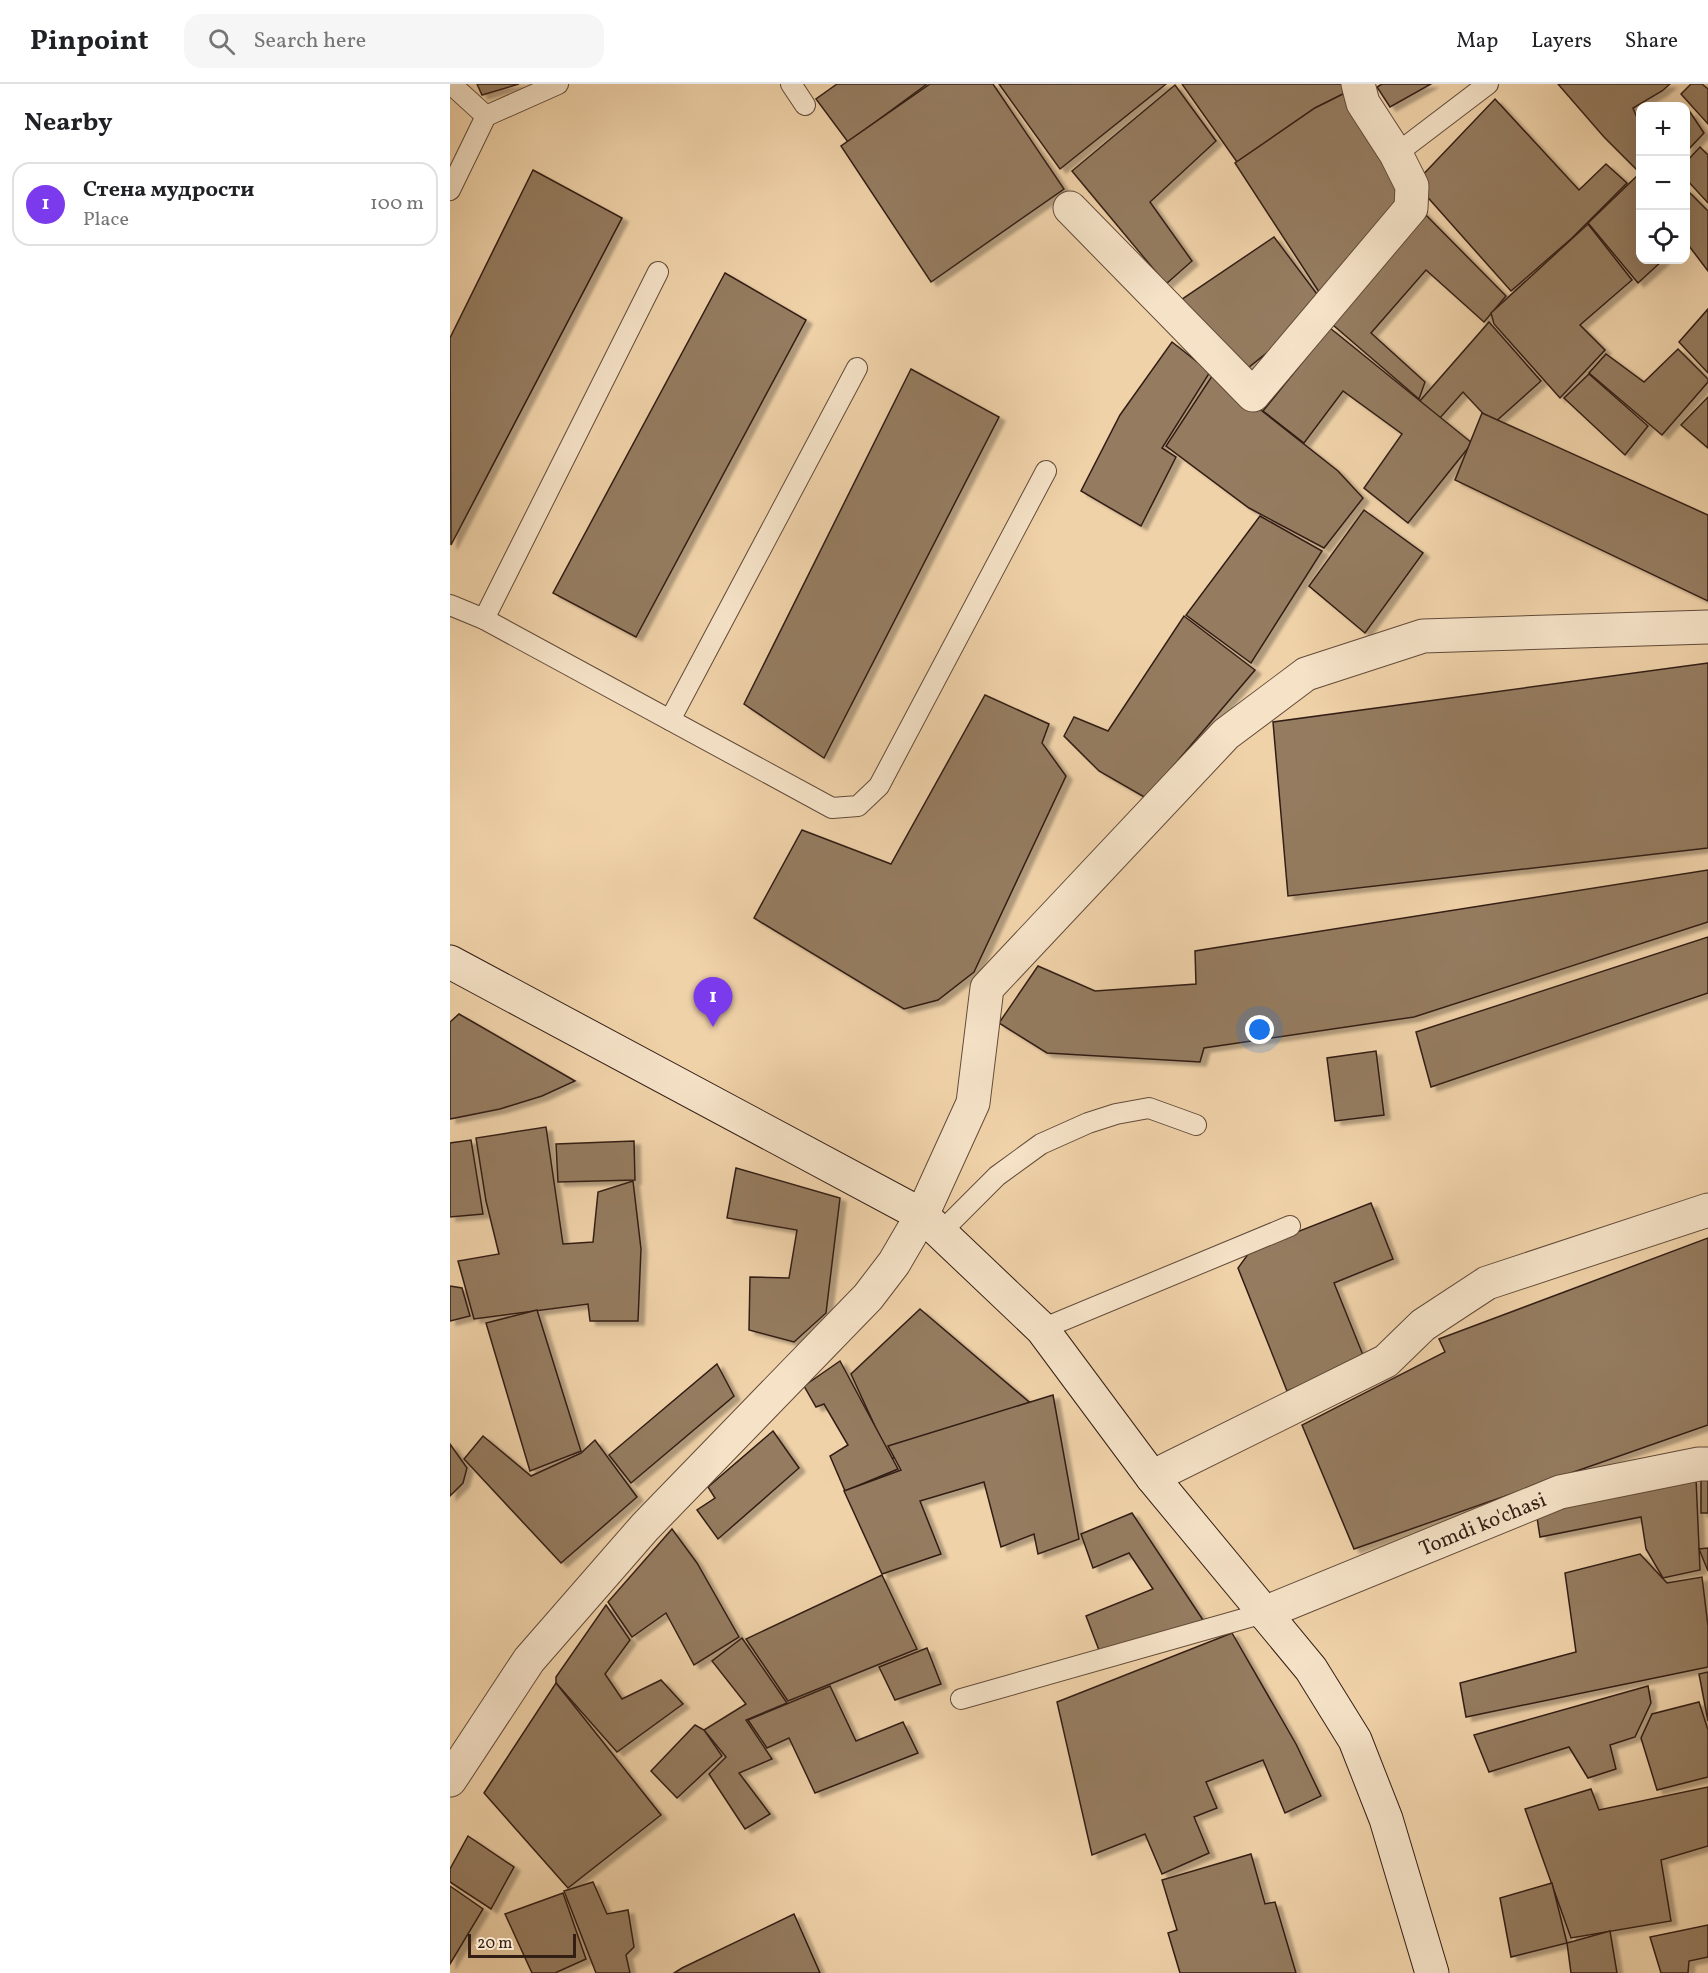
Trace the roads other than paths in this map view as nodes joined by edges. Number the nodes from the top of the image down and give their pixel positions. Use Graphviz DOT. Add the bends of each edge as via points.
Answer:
graph roads {
  1 [pos="451,84"];
  2 [pos="558,84"];
  3 [pos="791,84"];
  4 [pos="1358,84"];
  5 [pos="1488,84"];
  6 [pos="805,105"];
  7 [pos="486,116"];
  8 [pos="1396,154"];
  9 [pos="450,190"];
  10 [pos="1070,208"];
  11 [pos="658,272"];
  12 [pos="857,368"];
  13 [pos="1046,471"];
  14 [pos="450,605"];
  15 [pos="484,619"];
  16 [pos="1708,627"];
  17 [pos="669,720"];
  18 [pos="450,962"];
  19 [pos="1196,1125"];
  20 [pos="1708,1210"];
  21 [pos="931,1224"];
  22 [pos="1290,1226"];
  23 [pos="1042,1329"];
  24 [pos="1708,1464"];
  25 [pos="1152,1477"];
  26 [pos="1264,1613"];
  27 [pos="962,1698"];
  28 [pos="450,1780"];
  29 [pos="1432,1973"];
  1 -- 7 [label="lane"];
  2 -- 7 [label="lane"];
  3 -- 6 [label="lane"];
  4 -- 8 [label="street" via="1364,103"];
  5 -- 8 [label="lane"];
  7 -- 9 [label="lane"];
  8 -- 10 [label="street" via="1412,186 1410,208 1253,395"];
  11 -- 15 [label="lane"];
  12 -- 17 [label="lane"];
  13 -- 17 [label="lane" via="879,786 858,806 832,808"];
  14 -- 15 [label="lane"];
  15 -- 17 [label="lane"];
  16 -- 21 [label="street" via="1424,636 1306,674 1261,707 1226,734 987,988 973,1103"];
  18 -- 21 [label="street"];
  19 -- 21 [label="lane" via="1149,1108 1088,1123 1041,1144"];
  20 -- 25 [label="street" via="1487,1283 1423,1325 1386,1361"];
  21 -- 23 [label="street"];
  21 -- 28 [label="street" via="868,1297 645,1527 529,1660"];
  22 -- 23 [label="lane"];
  23 -- 25 [label="street"];
  24 -- 26 [label="street, Tomdi ko'chasi" via="1560,1492"];
  25 -- 26 [label="street"];
  26 -- 27 [label="lane"];
  26 -- 29 [label="street" via="1311,1669 1355,1740 1386,1820"];
}
